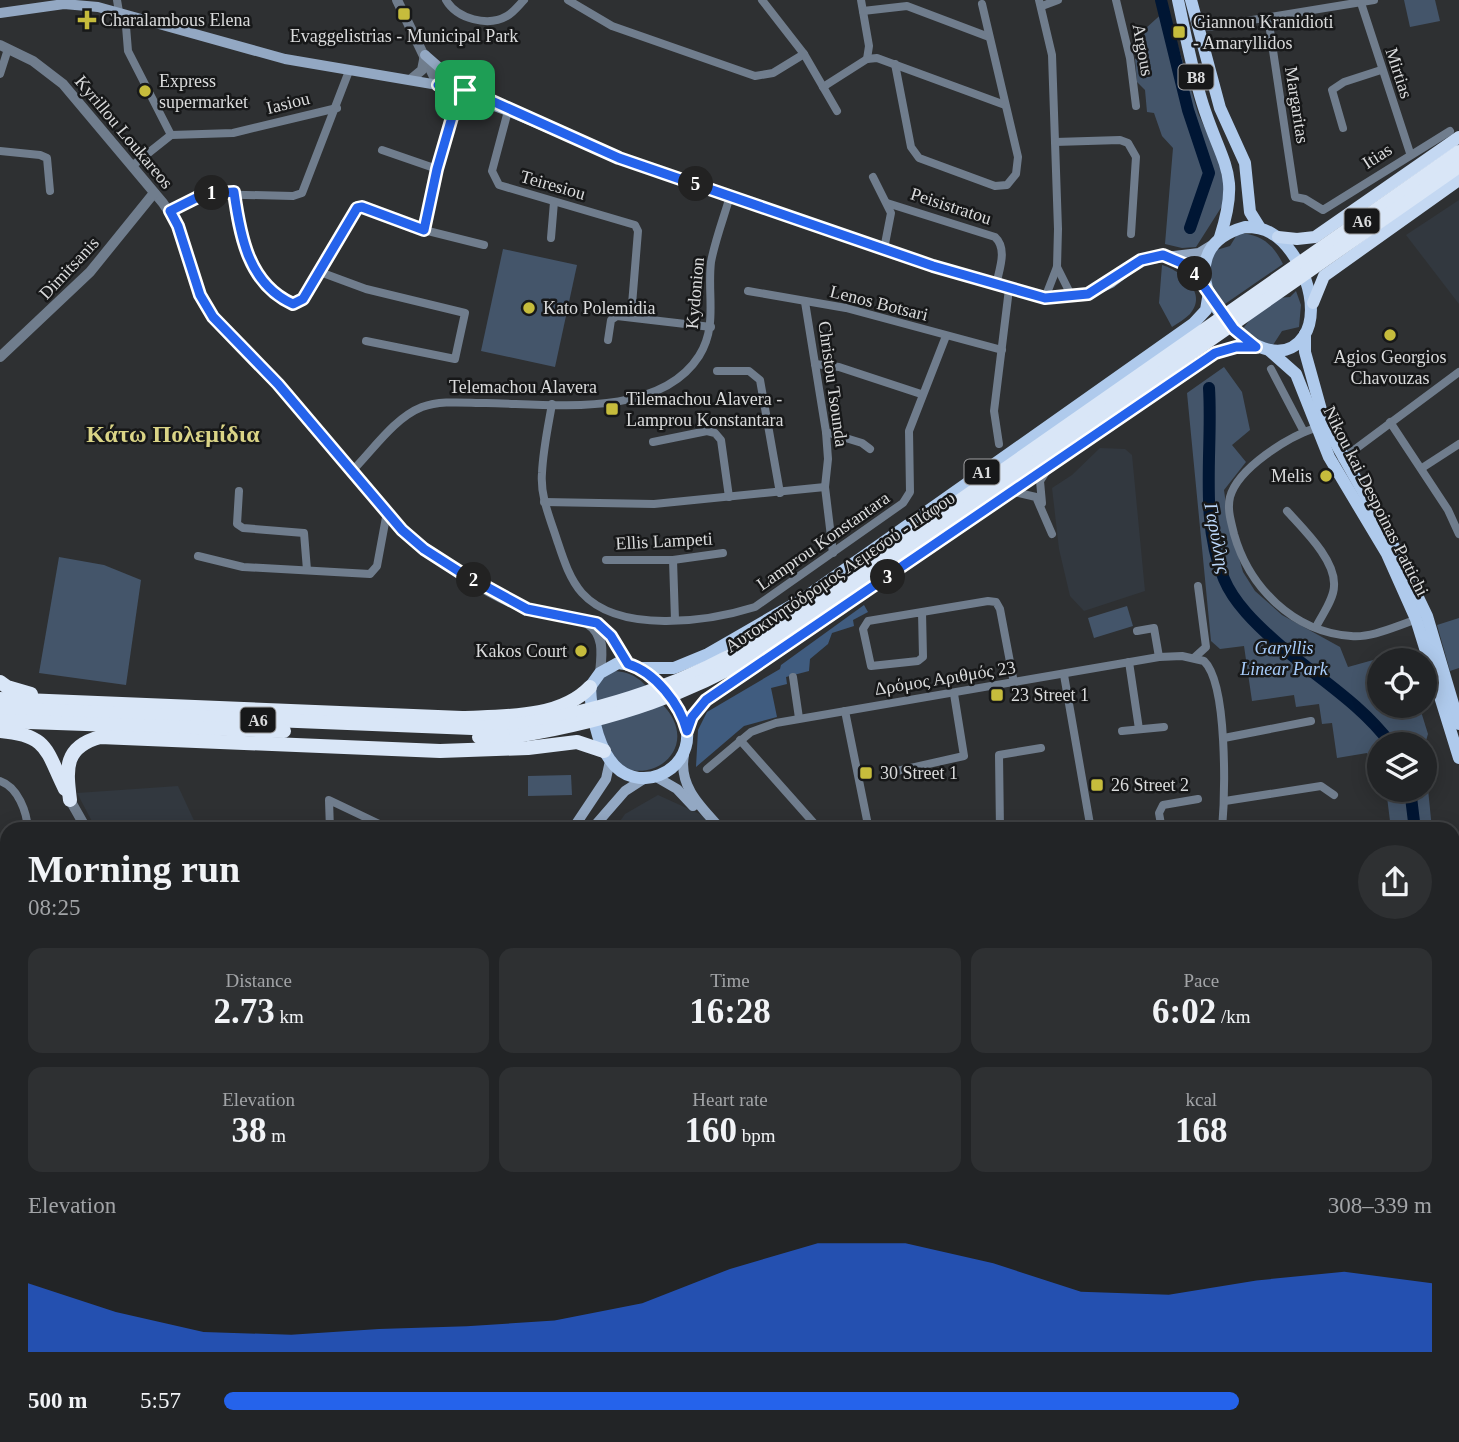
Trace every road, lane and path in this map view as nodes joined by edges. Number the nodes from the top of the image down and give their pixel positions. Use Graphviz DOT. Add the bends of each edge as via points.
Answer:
graph roads {
  1 [pos="117,0"];
  2 [pos="397,0"];
  3 [pos="446,0"];
  4 [pos="524,0"];
  5 [pos="568,0"];
  6 [pos="762,0"];
  7 [pos="861,0"];
  8 [pos="1058,0"];
  9 [pos="1116,0"];
  10 [pos="1178,0"];
  11 [pos="1191,0"];
  12 [pos="1374,0"];
  13 [pos="1040,3"];
  14 [pos="1361,3"];
  15 [pos="982,4"];
  16 [pos="26,5"];
  17 [pos="863,11"];
  18 [pos="0,13"];
  19 [pos="122,13"];
  20 [pos="1268,17"];
  21 [pos="1202,29"];
  22 [pos="989,37"];
  23 [pos="4,47"];
  24 [pos="804,54"];
  25 [pos="425,55"];
  26 [pos="867,59"];
  27 [pos="895,65"];
  28 [pos="1381,70"];
  29 [pos="349,71"];
  30 [pos="0,74"];
  31 [pos="410,80"];
  32 [pos="438,85"];
  33 [pos="824,87"];
  34 [pos="462,91"];
  35 [pos="1004,105"];
  36 [pos="1136,106"];
  37 [pos="337,108"];
  38 [pos="508,110"];
  39 [pos="837,111"];
  40 [pos="1343,128"];
  41 [pos="1455,134"];
  42 [pos="171,135"];
  43 [pos="1055,142"];
  44 [pos="0,150"];
  45 [pos="382,150"];
  46 [pos="1459,152"];
  47 [pos="1410,153"];
  48 [pos="132,166"];
  49 [pos="1459,166"];
  50 [pos="437,169"];
  51 [pos="873,177"];
  52 [pos="1459,180"];
  53 [pos="50,191"];
  54 [pos="234,192"];
  55 [pos="154,193"];
  56 [pos="730,196"];
  57 [pos="554,202"];
  58 [pos="887,203"];
  59 [pos="1323,210"];
  60 [pos="170,211"];
  61 [pos="1260,228"];
  62 [pos="424,230"];
  63 [pos="1131,234"];
  64 [pos="1278,237"];
  65 [pos="551,238"];
  66 [pos="1216,241"];
  67 [pos="484,245"];
  68 [pos="884,249"];
  69 [pos="1163,255"];
  70 [pos="1057,267"];
  71 [pos="320,272"];
  72 [pos="996,285"];
  73 [pos="1207,288"];
  74 [pos="1009,289"];
  75 [pos="748,291"];
  76 [pos="1267,293"];
  77 [pos="1072,297"];
  78 [pos="1045,298"];
  79 [pos="805,302"];
  80 [pos="1312,303"];
  81 [pos="631,317"];
  82 [pos="711,327"];
  83 [pos="1305,334"];
  84 [pos="946,337"];
  85 [pos="608,340"];
  86 [pos="366,341"];
  87 [pos="1256,347"];
  88 [pos="1002,350"];
  89 [pos="1270,351"];
  90 [pos="0,358"];
  91 [pos="815,363"];
  92 [pos="1271,369"];
  93 [pos="717,371"];
  94 [pos="1459,372"];
  95 [pos="674,382"];
  96 [pos="921,394"];
  97 [pos="552,404"];
  98 [pos="1390,422"];
  99 [pos="1310,430"];
  100 [pos="825,432"];
  101 [pos="653,442"];
  102 [pos="999,444"];
  103 [pos="1459,444"];
  104 [pos="870,449"];
  105 [pos="1342,459"];
  106 [pos="1422,468"];
  107 [pos="1047,470"];
  108 [pos="352,471"];
  109 [pos="825,487"];
  110 [pos="239,491"];
  111 [pos="1014,492"];
  112 [pos="780,493"];
  113 [pos="729,497"];
  114 [pos="544,502"];
  115 [pos="1042,508"];
  116 [pos="1287,511"];
  117 [pos="387,512"];
  118 [pos="1052,534"];
  119 [pos="1459,534"];
  120 [pos="723,553"];
  121 [pos="833,553"];
  122 [pos="198,556"];
  123 [pos="607,559"];
  124 [pos="673,560"];
  125 [pos="307,570"];
  126 [pos="1198,586"];
  127 [pos="922,612"];
  128 [pos="1422,618"];
  129 [pos="676,620"];
  130 [pos="583,621"];
  131 [pos="1317,627"];
  132 [pos="1137,631"];
  133 [pos="1160,657"];
  134 [pos="1199,659"];
  135 [pos="1129,662"];
  136 [pos="628,664"];
  137 [pos="643,668"];
  138 [pos="600,673"];
  139 [pos="1064,675"];
  140 [pos="793,677"];
  141 [pos="0,682"];
  142 [pos="1014,683"];
  143 [pos="590,687"];
  144 [pos="954,694"];
  145 [pos="0,699"];
  146 [pos="61,700"];
  147 [pos="0,709"];
  148 [pos="845,711"];
  149 [pos="799,718"];
  150 [pos="0,721"];
  151 [pos="1311,722"];
  152 [pos="1459,724"];
  153 [pos="1164,727"];
  154 [pos="1139,729"];
  155 [pos="516,730"];
  156 [pos="0,731"];
  157 [pos="687,731"];
  158 [pos="1122,731"];
  159 [pos="140,738"];
  160 [pos="1224,738"];
  161 [pos="740,740"];
  162 [pos="1041,748"];
  163 [pos="684,755"];
  164 [pos="607,756"];
  165 [pos="1459,758"];
  166 [pos="706,769"];
  167 [pos="897,771"];
  168 [pos="651,778"];
  169 [pos="0,781"];
  170 [pos="1334,795"];
  171 [pos="1198,799"];
  172 [pos="71,800"];
  173 [pos="1225,801"];
  174 [pos="26,822"];
  175 [pos="83,822"];
  176 [pos="330,822"];
  177 [pos="374,822"];
  178 [pos="578,822"];
  179 [pos="598,822"];
  180 [pos="707,822"];
  181 [pos="715,822"];
  182 [pos="813,822"];
  183 [pos="867,822"];
  184 [pos="1000,822"];
  185 [pos="1090,822"];
  186 [pos="1161,822"];
  187 [pos="1223,822"];
  1 -- 19 [label="street"];
  2 -- 25 [label="street"];
  3 -- 4 [label="street" via="451,8 472,19 491,22 508,16"];
  5 -- 24 [label="street" via="612,26 755,76 773,73"];
  6 -- 24 [label="street"];
  7 -- 17 [label="street"];
  8 -- 13 [label="street"];
  9 -- 36 [label="street, Argous"];
  10 -- 66 [label="main road, B8" via="1205,113 1223,152 1230,186 1229,209"];
  11 -- 21 [label="main road, B8"];
  12 -- 14 [label="street"];
  13 -- 43 [label="street" via="1052,55"];
  14 -- 20 [label="street"];
  14 -- 28 [label="street, Mirtias"];
  15 -- 22 [label="street"];
  16 -- 18 [label="main road"];
  16 -- 19 [label="main road" via="64,4"];
  17 -- 22 [label="street" via="907,6"];
  17 -- 26 [label="street"];
  19 -- 29 [label="main road" via="285,59"];
  19 -- 42 [label="street" via="128,51"];
  20 -- 21 [label="street"];
  20 -- 59 [label="street, Margaritas" via="1295,197"];
  21 -- 61 [label="main road, B8" via="1220,108 1245,163 1250,212"];
  22 -- 35 [label="street"];
  23 -- 30 [label="street"];
  23 -- 48 [label="street, Kyrillou Loukareos" via="57,78"];
  24 -- 33 [label="street"];
  25 -- 31 [label="street" via="422,70"];
  25 -- 32 [label="street"];
  25 -- 34 [label="main road"];
  26 -- 27 [label="street"];
  26 -- 33 [label="street"];
  27 -- 35 [label="street"];
  27 -- 35 [label="street" via="911,147 919,159 995,186 1007,185 1016,174 1017,157"];
  28 -- 40 [label="street" via="1332,90"];
  28 -- 47 [label="street, Mirtias"];
  29 -- 31 [label="main road"];
  29 -- 37 [label="street"];
  31 -- 32 [label="main road"];
  32 -- 34 [label="main road"];
  33 -- 39 [label="street"];
  34 -- 38 [label="main road"];
  34 -- 50 [label="street"];
  37 -- 42 [label="street, Iasiou" via="233,133"];
  37 -- 54 [label="street" via="302,193"];
  38 -- 56 [label="main road" via="619,158"];
  38 -- 57 [label="street, Teiresiou" via="492,171 495,181"];
  41 -- 47 [label="street, Itias"];
  41 -- 64 [label="highway" via="1315,237"];
  42 -- 48 [label="street"];
  43 -- 63 [label="street" via="1120,140 1132,148 1136,157"];
  43 -- 70 [label="street"];
  44 -- 53 [label="street" via="47,158"];
  45 -- 50 [label="street"];
  46 -- 76 [label="highway, A6, bridge"];
  47 -- 59 [label="street, Itias"];
  48 -- 55 [label="street, Kyrillou Loukareos"];
  49 -- 76 [label="highway, A6, bridge"];
  50 -- 62 [label="street"];
  51 -- 58 [label="street"];
  52 -- 80 [label="highway" via="1324,276"];
  54 -- 60 [label="street" via="204,194"];
  54 -- 71 [label="street" via="244,248 268,286 289,302 299,303"];
  55 -- 60 [label="street, Kyrillou Loukareos"];
  55 -- 90 [label="street, Dimitsanis" via="90,272"];
  56 -- 68 [label="main road"];
  56 -- 82 [label="street, Kydonion" via="711,264"];
  57 -- 65 [label="street"];
  57 -- 81 [label="street, Teiresiou" via="635,225"];
  58 -- 68 [label="street" via="891,213"];
  58 -- 72 [label="street, Peisistratou" via="995,237 1003,251"];
  60 -- 108 [label="street, Kyrillou Loukareos" via="200,295 213,317"];
  61 -- 64 [label="main road"];
  61 -- 66 [label="main road" via="1245,227"];
  62 -- 67 [label="street"];
  62 -- 71 [label="street" via="357,208"];
  64 -- 80 [label="main road" via="1295,259"];
  66 -- 69 [label="main road" via="1199,253"];
  66 -- 73 [label="main road, B8" via="1206,257"];
  68 -- 72 [label="main road"];
  69 -- 73 [label="main road" via="1184,264"];
  69 -- 77 [label="main road" via="1141,260 1096,291"];
  70 -- 77 [label="street"];
  70 -- 78 [label="street"];
  71 -- 86 [label="street" via="366,289 465,313 457,356 452,359"];
  72 -- 74 [label="main road"];
  73 -- 87 [label="main road" via="1234,329"];
  73 -- 137 [label="main road, A1" via="1206,310 1194,324 803,599 708,654 674,668"];
  74 -- 78 [label="main road"];
  74 -- 88 [label="street"];
  75 -- 79 [label="street, Lenos Botsari"];
  76 -- 155 [label="highway, Αυτοκινητόδρομος Λεμεσού - Πάφου / A6, bridge" via="720,664 632,699"];
  77 -- 78 [label="main road"];
  79 -- 84 [label="street, Lenos Botsari" via="846,308"];
  79 -- 91 [label="street, Christou Tsounda"];
  80 -- 83 [label="main road"];
  81 -- 82 [label="street"];
  81 -- 85 [label="street" via="613,317"];
  82 -- 95 [label="street, Kydonion" via="700,355"];
  83 -- 89 [label="main road" via="1292,346"];
  83 -- 105 [label="main road, Nikou kai Despoinas Pattichi" via="1305,352 1325,424"];
  84 -- 88 [label="street, Lenos Botsari"];
  84 -- 96 [label="street, Lamprou Konstantara"];
  87 -- 89 [label="main road"];
  87 -- 107 [label="main road, A1" via="1215,353"];
  88 -- 102 [label="street" via="994,411"];
  89 -- 99 [label="main road, Nikou kai Despoinas Pattichi" via="1296,374"];
  91 -- 96 [label="street"];
  91 -- 100 [label="street, Christou Tsounda"];
  92 -- 99 [label="street"];
  93 -- 112 [label="street" via="749,371 760,380"];
  94 -- 98 [label="street"];
  95 -- 97 [label="street, Telemachou Alavera" via="656,393 618,402"];
  96 -- 121 [label="street, Lamprou Konstantara" via="907,436 908,498"];
  97 -- 108 [label="street, Telemachou Alavera" via="453,402 422,407 402,419"];
  97 -- 114 [label="street, Lamprou Konstantara" via="541,474"];
  98 -- 105 [label="street"];
  98 -- 106 [label="street"];
  99 -- 128 [label="main road, Nikou kai Despoinas Pattichi"];
  99 -- 131 [label="street" via="1245,471 1231,496 1229,515 1239,552 1260,588 1281,608"];
  100 -- 104 [label="street"];
  100 -- 109 [label="street, Christou Tsounda"];
  101 -- 113 [label="street" via="715,433 721,440"];
  103 -- 106 [label="street"];
  105 -- 128 [label="main road, Nikou kai Despoinas Pattichi" via="1393,545"];
  106 -- 119 [label="street"];
  107 -- 111 [label="main road, A1"];
  107 -- 115 [label="street" via="1041,481"];
  108 -- 117 [label="street, Kyrillou Loukareos"];
  109 -- 112 [label="street"];
  109 -- 121 [label="street, Christou Tsounda"];
  110 -- 125 [label="street" via="237,524 304,533"];
  111 -- 115 [label="street" via="1037,497"];
  111 -- 157 [label="main road, A1" via="706,700"];
  112 -- 113 [label="street"];
  113 -- 114 [label="street" via="654,504"];
  114 -- 129 [label="street, Lamprou Konstantara" via="565,565 582,593 604,609 636,621"];
  115 -- 118 [label="street"];
  116 -- 131 [label="street" via="1321,550 1334,579"];
  117 -- 125 [label="street" via="374,571"];
  117 -- 130 [label="street, Kyrillou Loukareos" via="424,549 505,598 527,609"];
  120 -- 124 [label="street, Ellis Lampeti"];
  121 -- 129 [label="street, Lamprou Konstantara" via="755,607"];
  122 -- 125 [label="street" via="243,567"];
  123 -- 124 [label="street, Ellis Lampeti"];
  124 -- 129 [label="street"];
  126 -- 134 [label="street" via="1206,648"];
  127 -- 127 [label="street" via="864,624 871,667 918,661 925,650"];
  127 -- 142 [label="street" via="996,602"];
  128 -- 131 [label="street" via="1363,636"];
  128 -- 152 [label="main road, Nikou kai Despoinas Pattichi"];
  128 -- 165 [label="main road, Nikou kai Despoinas Pattichi"];
  130 -- 136 [label="street, Kyrillou Loukareos" via="605,629"];
  130 -- 138 [label="street" via="599,635"];
  132 -- 133 [label="street" via="1158,628"];
  133 -- 134 [label="street, Δρόμος Αριθμός 23"];
  133 -- 135 [label="street, Δρόμος Αριθμός 23"];
  134 -- 160 [label="street" via="1212,671"];
  135 -- 139 [label="street, Δρόμος Αριθμός 23"];
  135 -- 154 [label="street"];
  136 -- 137 [label="main road, A1"];
  136 -- 138 [label="main road" via="610,666"];
  137 -- 157 [label="main road" via="681,714"];
  138 -- 143 [label="main road"];
  139 -- 142 [label="street, Δρόμος Αριθμός 23"];
  139 -- 185 [label="street"];
  140 -- 149 [label="street"];
  141 -- 146 [label="highway" via="17,692"];
  142 -- 144 [label="street, Δρόμος Αριθμός 23"];
  143 -- 146 [label="highway" via="568,705 462,718"];
  143 -- 164 [label="main road"];
  144 -- 148 [label="street, Δρόμος Αριθμός 23"];
  144 -- 167 [label="street" via="964,756"];
  145 -- 146 [label="highway"];
  147 -- 155 [label="highway, Αυτοκινητόδρομος Λεμεσού - Πάφου / A6"];
  148 -- 149 [label="street, Δρόμος Αριθμός 23"];
  148 -- 183 [label="street"];
  149 -- 161 [label="street, Δρόμος Αριθμός 23" via="763,726"];
  150 -- 155 [label="highway, Αυτοκινητόδρομος Λεμεσού - Πάφου / A6" via="472,737"];
  150 -- 159 [label="highway"];
  151 -- 160 [label="street"];
  153 -- 154 [label="street"];
  154 -- 158 [label="street"];
  156 -- 172 [label="highway" via="33,736 46,746"];
  157 -- 163 [label="main road, A1"];
  159 -- 164 [label="highway" via="440,751 577,742"];
  159 -- 172 [label="highway" via="100,737 75,749 69,763"];
  160 -- 173 [label="street"];
  161 -- 166 [label="street, Δρόμος Αριθμός 23"];
  161 -- 182 [label="street"];
  162 -- 184 [label="street" via="999,755"];
  163 -- 168 [label="main road" via="678,765"];
  163 -- 181 [label="main road" via="685,782"];
  164 -- 168 [label="main road" via="629,776"];
  164 -- 178 [label="main road" via="600,790"];
  168 -- 179 [label="main road" via="625,791"];
  168 -- 180 [label="main road" via="677,789"];
  169 -- 174 [label="street" via="19,798"];
  170 -- 173 [label="street" via="1321,786"];
  171 -- 186 [label="street" via="1163,805"];
  172 -- 175 [label="street"];
  173 -- 187 [label="street"];
  176 -- 177 [label="street" via="329,800"];
}
